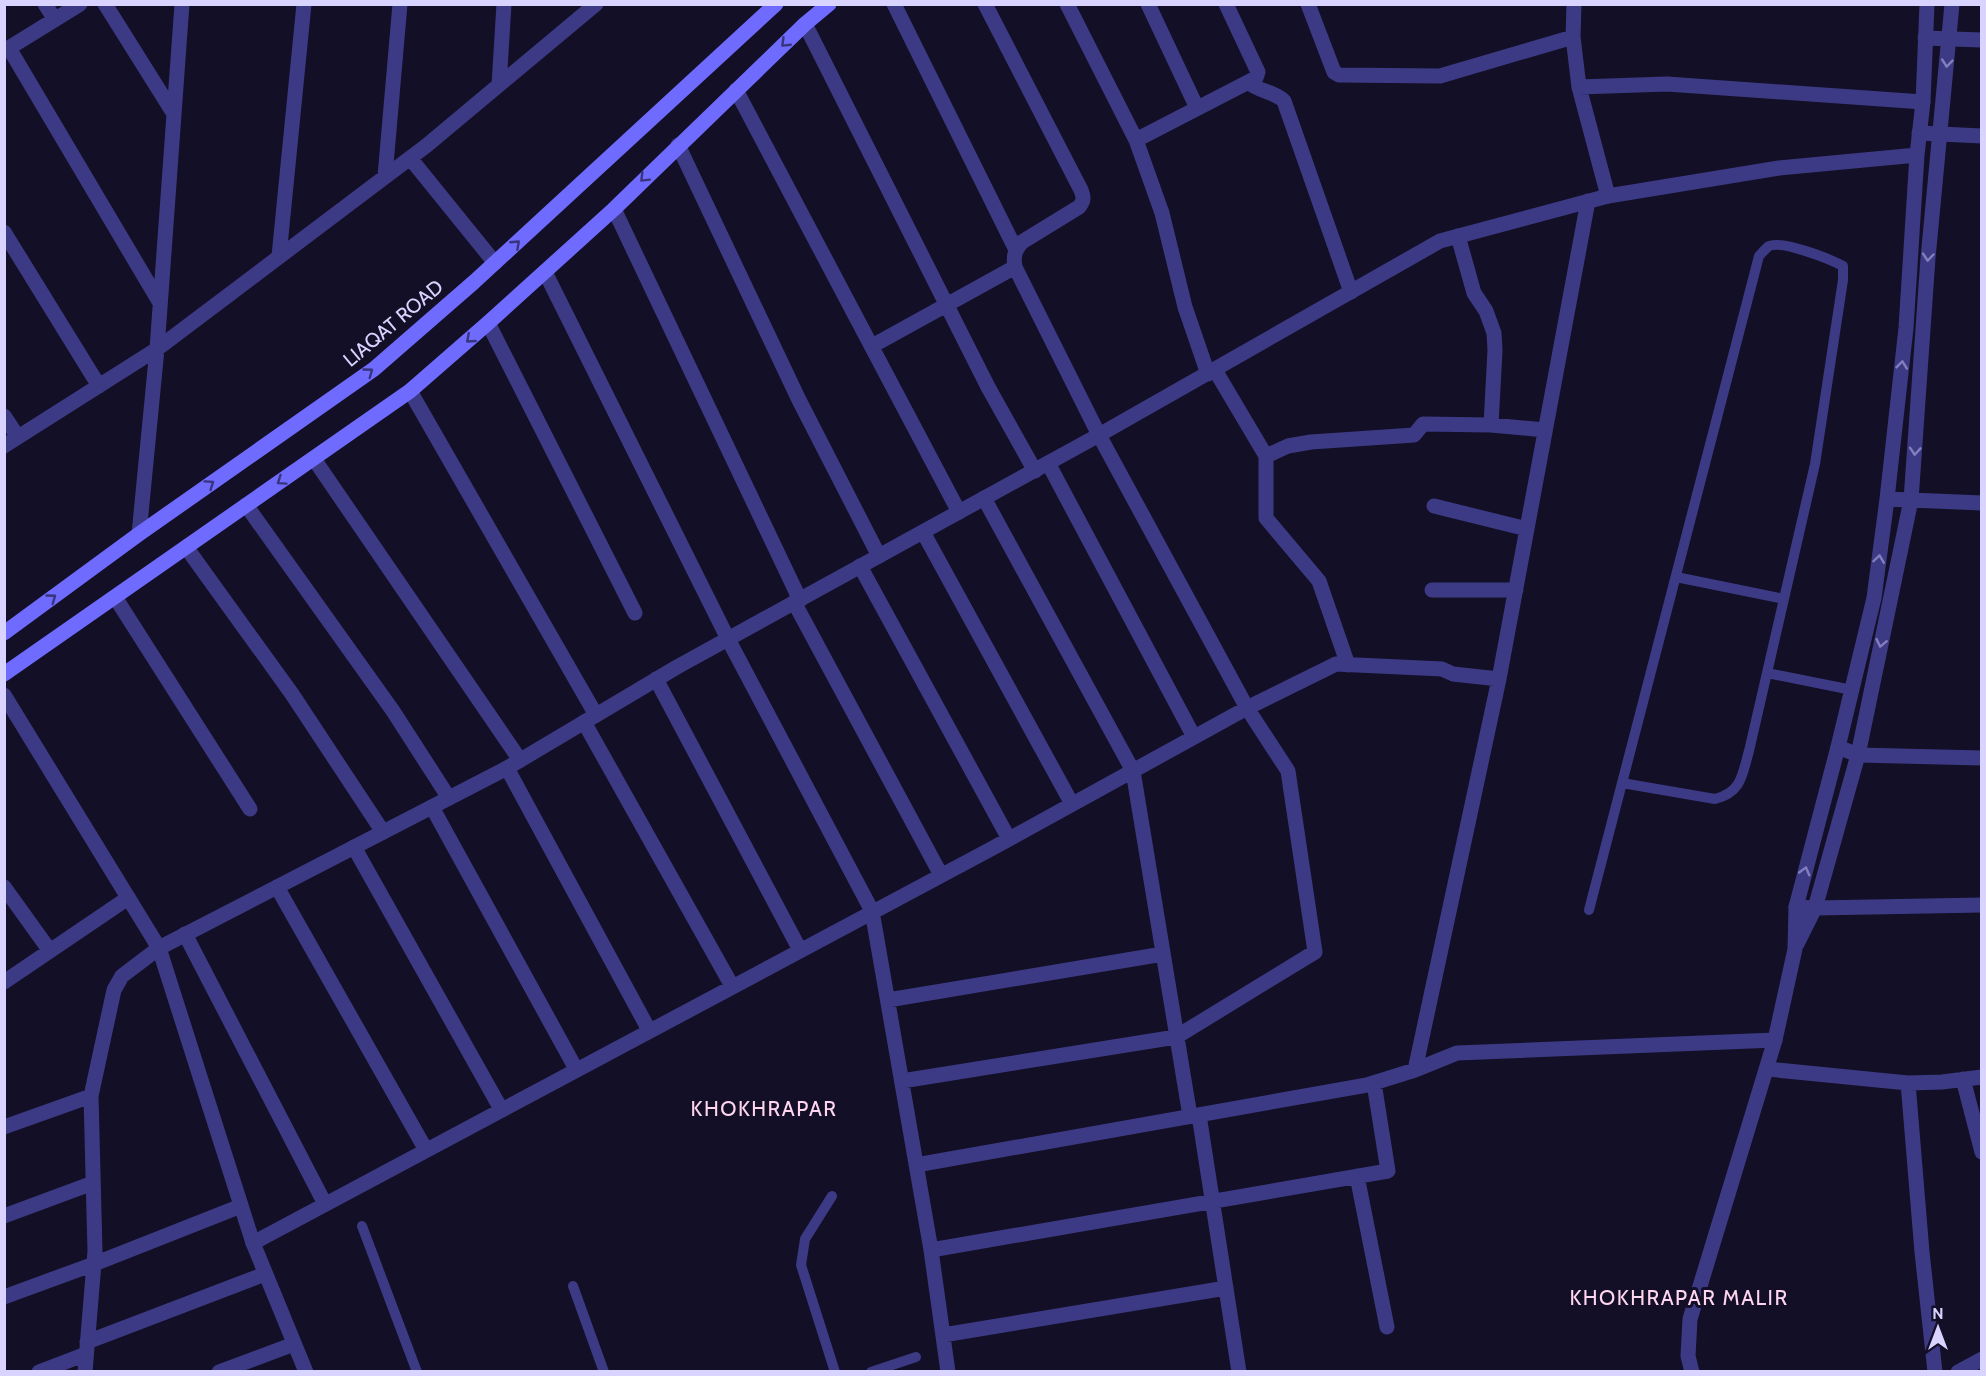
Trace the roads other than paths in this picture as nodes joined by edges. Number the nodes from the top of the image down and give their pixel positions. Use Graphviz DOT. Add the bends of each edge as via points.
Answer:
graph roads {
  1 [pos="45,4"];
  2 [pos="80,4"];
  3 [pos="105,4"];
  4 [pos="182,4"];
  5 [pos="304,4"];
  6 [pos="400,4"];
  7 [pos="504,4"];
  8 [pos="776,4"];
  9 [pos="829,4"];
  10 [pos="894,4"];
  11 [pos="985,4"];
  12 [pos="1067,4"];
  13 [pos="1148,4"];
  14 [pos="1226,4"];
  15 [pos="1308,4"];
  16 [pos="1574,4"];
  17 [pos="1927,4"];
  18 [pos="1952,4"];
  19 [pos="596,5"];
  20 [pos="55,20"];
  21 [pos="805,24"];
  22 [pos="1573,37"];
  23 [pos="1925,38"];
  24 [pos="1950,39"];
  25 [pos="1982,40"];
  26 [pos="7,49"];
  27 [pos="1248,82"];
  28 [pos="499,85"];
  29 [pos="1579,87"];
  30 [pos="736,90"];
  31 [pos="1923,102"];
  32 [pos="1197,108"];
  33 [pos="174,114"];
  34 [pos="1920,133"];
  35 [pos="1940,134"];
  36 [pos="1982,136"];
  37 [pos="1137,140"];
  38 [pos="678,145"];
  39 [pos="1917,155"];
  40 [pos="410,158"];
  41 [pos="386,176"];
  42 [pos="1608,196"];
  43 [pos="1588,201"];
  44 [pos="614,209"];
  45 [pos="4,232"];
  46 [pos="1458,236"];
  47 [pos="1016,250"];
  48 [pos="279,256"];
  49 [pos="495,263"];
  50 [pos="1015,267"];
  51 [pos="545,272"];
  52 [pos="1351,292"];
  53 [pos="160,303"];
  54 [pos="947,305"];
  55 [pos="489,323"];
  56 [pos="872,346"];
  57 [pos="157,349"];
  58 [pos="1211,372"];
  59 [pos="99,386"];
  60 [pos="410,391"];
  61 [pos="4,416"];
  62 [pos="1491,425"];
  63 [pos="1545,430"];
  64 [pos="1099,435"];
  65 [pos="18,437"];
  66 [pos="4,446"];
  67 [pos="1266,456"];
  68 [pos="314,459"];
  69 [pos="1041,467"];
  70 [pos="984,498"];
  71 [pos="1887,499"];
  72 [pos="1911,500"];
  73 [pos="1982,503"];
  74 [pos="246,505"];
  75 [pos="1434,506"];
  76 [pos="959,512"];
  77 [pos="1527,529"];
  78 [pos="923,532"];
  79 [pos="139,534"];
  80 [pos="186,547"];
  81 [pos="879,556"];
  82 [pos="860,566"];
  83 [pos="1676,577"];
  84 [pos="1432,590"];
  85 [pos="1516,590"];
  86 [pos="115,597"];
  87 [pos="1784,599"];
  88 [pos="797,601"];
  89 [pos="635,613"];
  90 [pos="4,633"];
  91 [pos="728,639"];
  92 [pos="1348,665"];
  93 [pos="1767,673"];
  94 [pos="4,674"];
  95 [pos="656,679"];
  96 [pos="1499,679"];
  97 [pos="1852,690"];
  98 [pos="4,695"];
  99 [pos="1246,708"];
  100 [pos="590,718"];
  101 [pos="1194,737"];
  102 [pos="1838,747"];
  103 [pos="1858,755"];
  104 [pos="1982,758"];
  105 [pos="520,760"];
  106 [pos="507,768"];
  107 [pos="1132,771"];
  108 [pos="1622,783"];
  109 [pos="449,798"];
  110 [pos="1072,804"];
  111 [pos="432,807"];
  112 [pos="250,809"];
  113 [pos="383,832"];
  114 [pos="1009,839"];
  115 [pos="354,847"];
  116 [pos="941,875"];
  117 [pos="4,886"];
  118 [pos="277,887"];
  119 [pos="128,898"];
  120 [pos="1982,905"];
  121 [pos="1796,907"];
  122 [pos="1815,908"];
  123 [pos="1589,910"];
  124 [pos="873,911"];
  125 [pos="185,934"];
  126 [pos="159,948"];
  127 [pos="1795,949"];
  128 [pos="800,950"];
  129 [pos="50,951"];
  130 [pos="1162,954"];
  131 [pos="4,982"];
  132 [pos="732,986"];
  133 [pos="888,1000"];
  134 [pos="650,1030"];
  135 [pos="1176,1037"];
  136 [pos="1775,1040"];
  137 [pos="576,1069"];
  138 [pos="1767,1069"];
  139 [pos="1415,1070"];
  140 [pos="1982,1077"];
  141 [pos="1963,1079"];
  142 [pos="902,1081"];
  143 [pos="1374,1083"];
  144 [pos="1908,1083"];
  145 [pos="92,1096"];
  146 [pos="501,1109"];
  147 [pos="1194,1116"];
  148 [pos="4,1127"];
  149 [pos="426,1150"];
  150 [pos="1982,1152"];
  151 [pos="916,1165"];
  152 [pos="1357,1176"];
  153 [pos="93,1183"];
  154 [pos="832,1196"];
  155 [pos="1213,1201"];
  156 [pos="325,1204"];
  157 [pos="241,1206"];
  158 [pos="4,1216"];
  159 [pos="362,1226"];
  160 [pos="253,1243"];
  161 [pos="931,1250"];
  162 [pos="94,1264"];
  163 [pos="266,1274"];
  164 [pos="573,1286"];
  165 [pos="1226,1288"];
  166 [pos="4,1297"];
  167 [pos="1387,1327"];
  168 [pos="943,1335"];
  169 [pos="294,1344"];
  170 [pos="87,1348"];
  171 [pos="916,1357"];
  172 [pos="1982,1359"];
  173 [pos="1964,1370"];
  174 [pos="39,1371"];
  175 [pos="85,1371"];
  176 [pos="219,1371"];
  177 [pos="306,1371"];
  178 [pos="417,1371"];
  179 [pos="604,1371"];
  180 [pos="835,1371"];
  181 [pos="871,1371"];
  182 [pos="948,1371"];
  183 [pos="1239,1371"];
  184 [pos="1692,1371"];
  185 [pos="1935,1371"];
  1 -- 20 [label="street"];
  2 -- 20 [label="street"];
  3 -- 33 [label="street"];
  4 -- 33 [label="street"];
  5 -- 48 [label="street"];
  6 -- 41 [label="street"];
  7 -- 28 [label="street"];
  49 -- 8 [label="main road, LIAQAT ROAD, one-way"];
  9 -- 21 [label="main road"];
  10 -- 47 [label="street"];
  11 -- 47 [label="street" via="1084,198 1079,207 1022,242"];
  12 -- 37 [label="street"];
  13 -- 32 [label="street"];
  14 -- 27 [label="street" via="1258,72 1257,78"];
  15 -- 22 [label="street" via="1334,72 1339,75 1440,76"];
  16 -- 22 [label="street"];
  17 -- 23 [label="street"];
  18 -- 24 [label="street"];
  19 -- 28 [label="street"];
  20 -- 26 [label="street"];
  21 -- 30 [label="main road, one-way"];
  21 -- 54 [label="street"];
  22 -- 29 [label="street"];
  23 -- 24 [label="street"];
  23 -- 31 [label="street"];
  24 -- 25 [label="street"];
  24 -- 35 [label="street, one-way"];
  26 -- 53 [label="street"];
  27 -- 32 [label="street"];
  27 -- 52 [label="street" via="1284,101"];
  28 -- 40 [label="street"];
  29 -- 31 [label="street" via="1667,84"];
  29 -- 42 [label="street"];
  30 -- 38 [label="main road"];
  30 -- 56 [label="street"];
  31 -- 34 [label="street"];
  32 -- 37 [label="street"];
  33 -- 53 [label="street"];
  34 -- 35 [label="street"];
  34 -- 39 [label="street"];
  35 -- 36 [label="street"];
  35 -- 72 [label="street, one-way"];
  37 -- 58 [label="street" via="1162,213 1185,307"];
  38 -- 44 [label="main road, one-way"];
  38 -- 81 [label="street" via="799,400"];
  39 -- 42 [label="street" via="1779,168"];
  71 -- 39 [label="street, one-way" via="1906,328"];
  40 -- 41 [label="street"];
  40 -- 49 [label="street"];
  41 -- 48 [label="street"];
  42 -- 43 [label="street"];
  43 -- 46 [label="street"];
  43 -- 63 [label="street"];
  44 -- 51 [label="main road"];
  44 -- 88 [label="street"];
  45 -- 59 [label="street"];
  46 -- 52 [label="street" via="1440,241"];
  46 -- 62 [label="street" via="1474,293 1494,333"];
  47 -- 50 [label="street"];
  48 -- 57 [label="street"];
  79 -- 49 [label="main road, LIAQAT ROAD, one-way" via="374,369"];
  50 -- 54 [label="street"];
  50 -- 64 [label="street"];
  51 -- 55 [label="main road"];
  51 -- 91 [label="street"];
  52 -- 58 [label="street"];
  53 -- 57 [label="street"];
  54 -- 56 [label="street"];
  54 -- 69 [label="street" via="988,387"];
  55 -- 60 [label="main road, one-way"];
  55 -- 89 [label="street"];
  56 -- 76 [label="street"];
  57 -- 59 [label="street"];
  57 -- 79 [label="street"];
  58 -- 64 [label="street"];
  58 -- 67 [label="street"];
  59 -- 65 [label="street"];
  60 -- 68 [label="main road"];
  60 -- 100 [label="street"];
  61 -- 65 [label="street"];
  62 -- 63 [label="street"];
  62 -- 67 [label="street" via="1423,424 1414,435 1311,442 1288,446"];
  63 -- 77 [label="street"];
  64 -- 69 [label="street"];
  64 -- 99 [label="street"];
  65 -- 66 [label="street"];
  67 -- 92 [label="street" via="1266,518 1319,581"];
  68 -- 74 [label="main road, one-way"];
  68 -- 105 [label="street"];
  69 -- 70 [label="street"];
  69 -- 101 [label="street"];
  70 -- 76 [label="street"];
  70 -- 107 [label="street"];
  71 -- 72 [label="street"];
  97 -- 71 [label="street, one-way" via="1874,598"];
  72 -- 73 [label="street"];
  72 -- 103 [label="street, one-way"];
  74 -- 80 [label="main road"];
  74 -- 109 [label="street" via="393,711"];
  75 -- 77 [label="street"];
  76 -- 78 [label="street"];
  77 -- 85 [label="street"];
  78 -- 81 [label="street"];
  78 -- 110 [label="street"];
  90 -- 79 [label="main road, LIAQAT ROAD, one-way"];
  80 -- 86 [label="main road"];
  80 -- 113 [label="street" via="292,694"];
  81 -- 82 [label="street"];
  82 -- 88 [label="street"];
  82 -- 114 [label="street"];
  83 -- 87 [label="lane"];
  83 -- 87 [label="lane" via="1759,256 1769,246 1780,244 1833,260 1842,266 1843,280 1815,464"];
  83 -- 108 [label="lane"];
  84 -- 85 [label="street"];
  85 -- 96 [label="street"];
  86 -- 94 [label="main road"];
  86 -- 112 [label="street"];
  87 -- 93 [label="lane"];
  88 -- 91 [label="street"];
  88 -- 116 [label="street"];
  91 -- 95 [label="street"];
  91 -- 124 [label="street"];
  92 -- 96 [label="street" via="1442,669 1453,674"];
  92 -- 99 [label="street" via="1336,664"];
  93 -- 97 [label="lane"];
  93 -- 108 [label="lane" via="1749,751 1738,785 1728,796 1715,799"];
  95 -- 100 [label="street"];
  95 -- 128 [label="street"];
  96 -- 139 [label="street"];
  97 -- 102 [label="street"];
  98 -- 119 [label="street"];
  99 -- 101 [label="street"];
  99 -- 135 [label="street" via="1288,771 1315,952"];
  100 -- 105 [label="street"];
  100 -- 132 [label="street"];
  101 -- 107 [label="street"];
  102 -- 103 [label="street"];
  121 -- 102 [label="street, one-way"];
  103 -- 104 [label="street"];
  103 -- 122 [label="street"];
  105 -- 106 [label="street"];
  106 -- 109 [label="street"];
  106 -- 134 [label="street"];
  107 -- 110 [label="street"];
  107 -- 130 [label="street"];
  108 -- 123 [label="lane"];
  109 -- 111 [label="street"];
  110 -- 114 [label="street"];
  111 -- 113 [label="street"];
  111 -- 137 [label="street"];
  113 -- 115 [label="street"];
  114 -- 116 [label="street"];
  115 -- 118 [label="street"];
  115 -- 146 [label="street"];
  116 -- 124 [label="street"];
  117 -- 129 [label="street"];
  118 -- 125 [label="street"];
  118 -- 149 [label="street"];
  119 -- 126 [label="street"];
  119 -- 129 [label="street"];
  120 -- 122 [label="street"];
  121 -- 122 [label="street"];
  121 -- 127 [label="street"];
  122 -- 127 [label="street"];
  124 -- 128 [label="street"];
  124 -- 133 [label="street"];
  125 -- 126 [label="street"];
  125 -- 156 [label="street"];
  126 -- 145 [label="street" via="122,976 114,990"];
  126 -- 157 [label="street"];
  127 -- 136 [label="street"];
  128 -- 132 [label="street"];
  129 -- 131 [label="street"];
  130 -- 133 [label="street"];
  130 -- 135 [label="street"];
  132 -- 134 [label="street"];
  133 -- 142 [label="street"];
  134 -- 137 [label="street"];
  135 -- 142 [label="street"];
  135 -- 147 [label="street"];
  136 -- 138 [label="street"];
  136 -- 139 [label="street" via="1457,1053"];
  137 -- 146 [label="street"];
  138 -- 144 [label="street"];
  138 -- 184 [label="street" via="1690,1319 1688,1356"];
  139 -- 143 [label="street"];
  140 -- 141 [label="street"];
  141 -- 144 [label="street"];
  141 -- 150 [label="street"];
  142 -- 151 [label="street"];
  143 -- 147 [label="street"];
  143 -- 152 [label="street" via="1388,1171"];
  144 -- 185 [label="street"];
  145 -- 148 [label="street"];
  145 -- 153 [label="street"];
  146 -- 149 [label="street"];
  147 -- 151 [label="street"];
  147 -- 155 [label="street"];
  149 -- 156 [label="street"];
  151 -- 161 [label="street"];
  152 -- 155 [label="street"];
  152 -- 167 [label="street"];
  153 -- 158 [label="street"];
  153 -- 162 [label="street"];
  154 -- 180 [label="lane" via="805,1239 801,1265"];
  155 -- 161 [label="street"];
  155 -- 165 [label="street"];
  156 -- 160 [label="street"];
  157 -- 160 [label="street"];
  157 -- 162 [label="street"];
  159 -- 178 [label="lane"];
  160 -- 163 [label="street"];
  161 -- 168 [label="street"];
  162 -- 166 [label="street"];
  162 -- 170 [label="street"];
  163 -- 169 [label="street"];
  163 -- 170 [label="street"];
  164 -- 179 [label="lane"];
  165 -- 168 [label="street"];
  165 -- 183 [label="street"];
  168 -- 182 [label="street"];
  169 -- 176 [label="street"];
  169 -- 177 [label="street"];
  170 -- 174 [label="street"];
  170 -- 175 [label="street"];
  171 -- 181 [label="lane"];
  172 -- 173 [label="street"];
}
